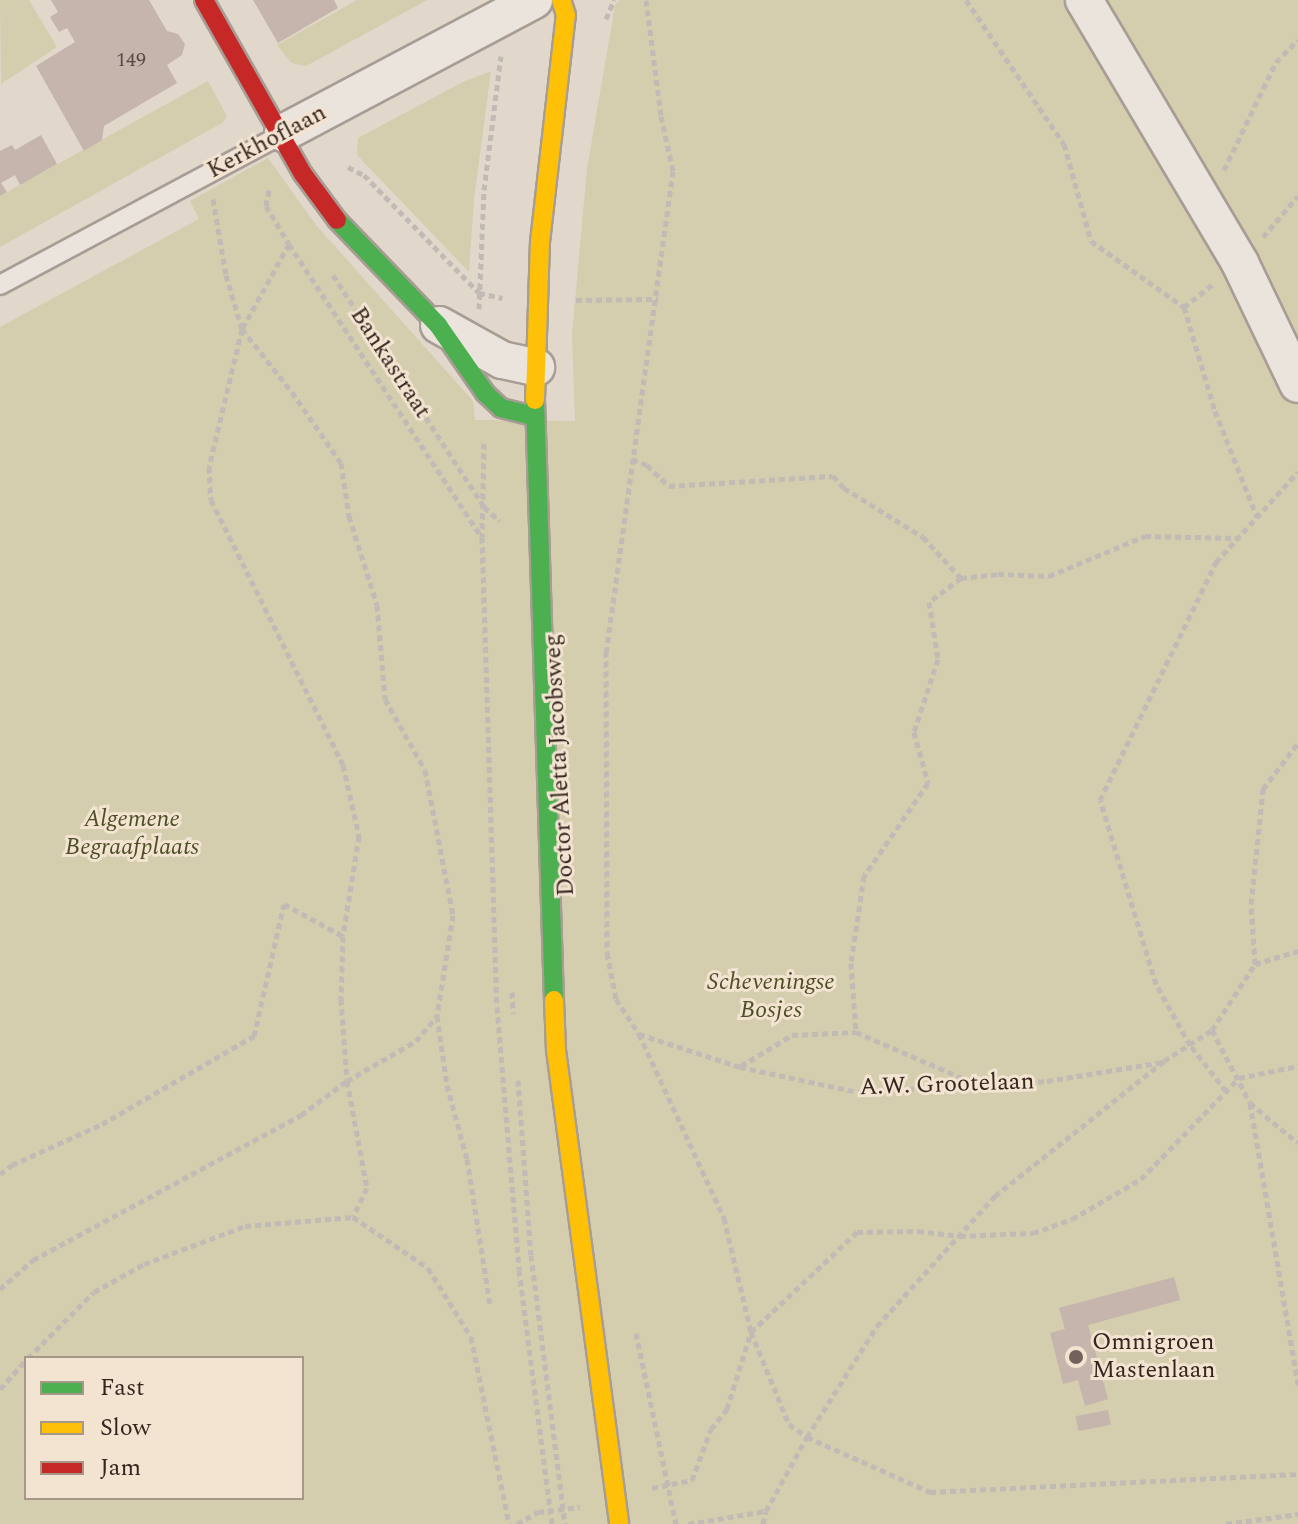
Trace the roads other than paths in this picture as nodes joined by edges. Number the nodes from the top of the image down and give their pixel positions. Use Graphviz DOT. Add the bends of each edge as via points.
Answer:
graph roads {
  1 [pos="204,0"];
  2 [pos="561,0"];
  3 [pos="1084,0"];
  4 [pos="521,7"];
  5 [pos="283,133"];
  6 [pos="0,285"];
  7 [pos="438,325"];
  8 [pos="536,367"];
  9 [pos="1298,384"];
  10 [pos="534,416"];
  11 [pos="619,1524"];
  1 -- 5 [label="street, Bankastraat"];
  2 -- 8 [label="street, Doctor Aletta Jacobsweg" via="566,15 540,242"];
  3 -- 9 [label="street" via="1240,263"];
  4 -- 5 [label="street, Kerkhoflaan"];
  5 -- 6 [label="lane, Kerkhoflaan"];
  5 -- 7 [label="street, Bankastraat" via="303,174 337,220"];
  7 -- 8 [label="street, Bankastraat" via="502,360"];
  7 -- 10 [label="street, Bankastraat" via="485,393 501,408"];
  8 -- 10 [label="street, Doctor Aletta Jacobsweg"];
  10 -- 11 [label="street, Doctor Aletta Jacobsweg" via="556,1050"];
}
